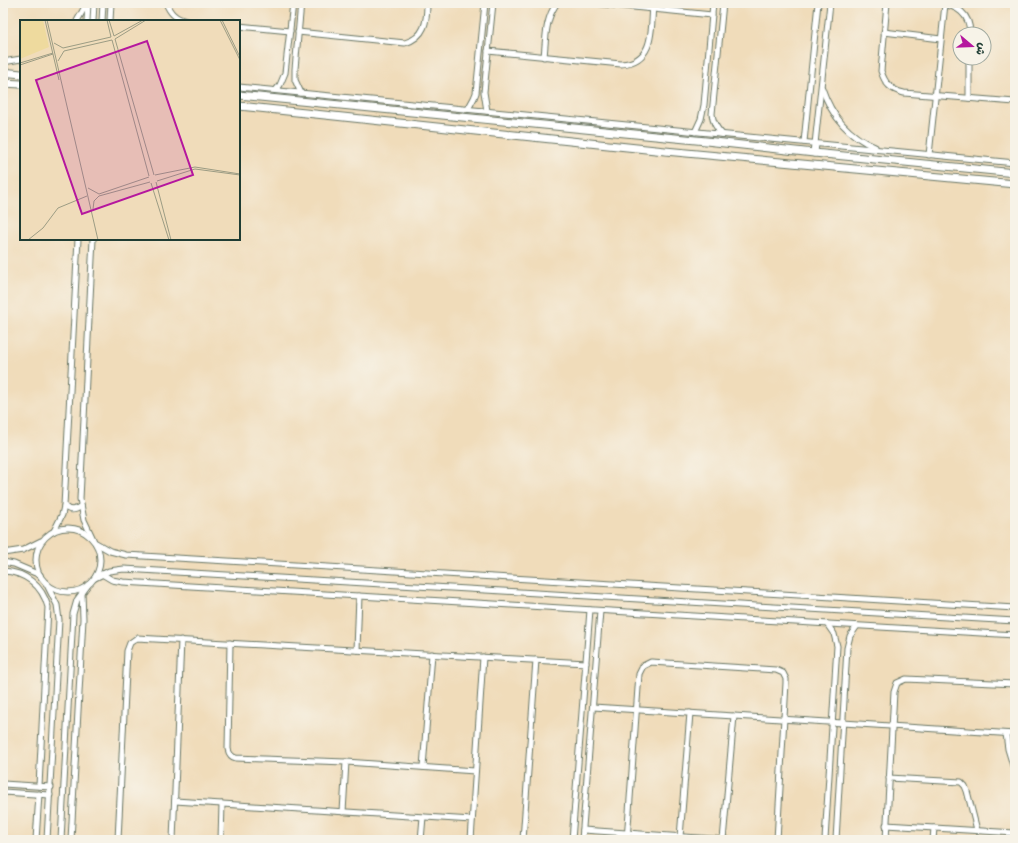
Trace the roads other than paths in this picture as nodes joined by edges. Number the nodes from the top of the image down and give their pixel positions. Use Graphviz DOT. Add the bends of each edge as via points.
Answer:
graph roads {
  1 [pos="87,3"];
  2 [pos="94,3"];
  3 [pos="103,3"];
  4 [pos="111,3"];
  5 [pos="166,3"];
  6 [pos="293,3"];
  7 [pos="302,3"];
  8 [pos="427,3"];
  9 [pos="485,3"];
  10 [pos="493,3"];
  11 [pos="557,3"];
  12 [pos="594,3"];
  13 [pos="713,3"];
  14 [pos="722,3"];
  15 [pos="818,3"];
  16 [pos="830,3"];
  17 [pos="887,3"];
  18 [pos="939,3"];
  19 [pos="945,4"];
  20 [pos="653,6"];
  21 [pos="712,15"];
  22 [pos="78,20"];
  23 [pos="87,20"];
  24 [pos="93,20"];
  25 [pos="102,20"];
  26 [pos="110,20"];
  27 [pos="182,20"];
  28 [pos="240,26"];
  29 [pos="969,26"];
  30 [pos="290,31"];
  31 [pos="298,32"];
  32 [pos="884,32"];
  33 [pos="941,39"];
  34 [pos="488,51"];
  35 [pos="544,57"];
  36 [pos="20,59"];
  37 [pos="3,62"];
  38 [pos="20,64"];
  39 [pos="969,66"];
  40 [pos="286,68"];
  41 [pos="294,69"];
  42 [pos="3,72"];
  43 [pos="20,74"];
  44 [pos="5,83"];
  45 [pos="20,84"];
  46 [pos="240,86"];
  47 [pos="822,86"];
  48 [pos="20,88"];
  49 [pos="276,90"];
  50 [pos="301,93"];
  51 [pos="240,96"];
  52 [pos="935,96"];
  53 [pos="969,98"];
  54 [pos="1015,102"];
  55 [pos="240,106"];
  56 [pos="468,109"];
  57 [pos="807,110"];
  58 [pos="487,111"];
  59 [pos="818,112"];
  60 [pos="694,132"];
  61 [pos="706,133"];
  62 [pos="722,134"];
  63 [pos="706,141"];
  64 [pos="804,142"];
  65 [pos="815,144"];
  66 [pos="881,149"];
  67 [pos="814,153"];
  68 [pos="929,155"];
  69 [pos="1014,162"];
  70 [pos="1015,173"];
  71 [pos="1015,184"];
  72 [pos="78,240"];
  73 [pos="93,240"];
  74 [pos="64,506"];
  75 [pos="81,506"];
  76 [pos="54,531"];
  77 [pos="42,540"];
  78 [pos="94,541"];
  79 [pos="3,553"];
  80 [pos="3,562"];
  81 [pos="3,571"];
  82 [pos="102,574"];
  83 [pos="40,575"];
  84 [pos="95,578"];
  85 [pos="46,583"];
  86 [pos="88,585"];
  87 [pos="82,593"];
  88 [pos="359,596"];
  89 [pos="1015,608"];
  90 [pos="590,610"];
  91 [pos="600,610"];
  92 [pos="1015,621"];
  93 [pos="827,624"];
  94 [pos="857,626"];
  95 [pos="1015,635"];
  96 [pos="182,640"];
  97 [pos="230,643"];
  98 [pos="357,650"];
  99 [pos="432,654"];
  100 [pos="483,657"];
  101 [pos="536,660"];
  102 [pos="586,663"];
  103 [pos="1015,684"];
  104 [pos="593,707"];
  105 [pos="637,710"];
  106 [pos="690,713"];
  107 [pos="734,716"];
  108 [pos="785,719"];
  109 [pos="832,722"];
  110 [pos="843,723"];
  111 [pos="892,726"];
  112 [pos="1006,734"];
  113 [pos="1015,734"];
  114 [pos="346,762"];
  115 [pos="423,767"];
  116 [pos="475,771"];
  117 [pos="1015,772"];
  118 [pos="889,778"];
  119 [pos="3,784"];
  120 [pos="39,786"];
  121 [pos="51,787"];
  122 [pos="3,792"];
  123 [pos="39,794"];
  124 [pos="50,795"];
  125 [pos="175,801"];
  126 [pos="222,804"];
  127 [pos="343,812"];
  128 [pos="422,816"];
  129 [pos="472,820"];
  130 [pos="886,825"];
  131 [pos="934,828"];
  132 [pos="583,830"];
  133 [pos="977,830"];
  134 [pos="627,833"];
  135 [pos="1015,833"];
  136 [pos="680,837"];
  137 [pos="36,840"];
  138 [pos="47,840"];
  139 [pos="61,840"];
  140 [pos="70,840"];
  141 [pos="118,840"];
  142 [pos="173,840"];
  143 [pos="221,840"];
  144 [pos="421,840"];
  145 [pos="470,840"];
  146 [pos="523,840"];
  147 [pos="572,840"];
  148 [pos="582,840"];
  149 [pos="627,840"];
  150 [pos="723,840"];
  151 [pos="728,840"];
  152 [pos="777,840"];
  153 [pos="825,840"];
  154 [pos="836,840"];
  155 [pos="886,840"];
  156 [pos="933,840"];
  1 -- 22 [label="street"];
  1 -- 23 [label="street"];
  2 -- 24 [label="street"];
  3 -- 25 [label="street"];
  4 -- 26 [label="street"];
  5 -- 27 [label="street" via="171,13"];
  6 -- 30 [label="street"];
  7 -- 31 [label="street"];
  8 -- 31 [label="street" via="423,29 413,41 405,43"];
  9 -- 56 [label="street" via="476,93"];
  10 -- 34 [label="street"];
  11 -- 35 [label="street" via="547,24"];
  12 -- 20 [label="street"];
  13 -- 21 [label="street"];
  14 -- 62 [label="street" via="712,114 713,122"];
  15 -- 57 [label="street"];
  16 -- 47 [label="street"];
  17 -- 32 [label="street"];
  18 -- 19 [label="street"];
  19 -- 29 [label="street" via="959,9"];
  19 -- 33 [label="street"];
  20 -- 21 [label="street"];
  20 -- 35 [label="street" via="648,47 638,60 630,64"];
  21 -- 60 [label="street" via="704,105 701,119"];
  28 -- 30 [label="street"];
  30 -- 40 [label="street"];
  31 -- 41 [label="street"];
  32 -- 33 [label="street"];
  32 -- 52 [label="street" via="881,71 889,86 904,93"];
  33 -- 52 [label="street"];
  34 -- 35 [label="street"];
  34 -- 58 [label="street" via="484,92"];
  36 -- 37 [label="street"];
  37 -- 38 [label="street"];
  39 -- 53 [label="street"];
  40 -- 41 [label="street"];
  40 -- 49 [label="street" via="283,80"];
  41 -- 50 [label="street" via="295,80"];
  42 -- 43 [label="main road"];
  44 -- 45 [label="main road"];
  44 -- 48 [label="street"];
  46 -- 49 [label="street"];
  47 -- 59 [label="street"];
  47 -- 66 [label="street" via="830,107 843,126 861,140"];
  49 -- 50 [label="street"];
  50 -- 56 [label="street"];
  51 -- 63 [label="main road"];
  52 -- 53 [label="street"];
  52 -- 68 [label="street"];
  53 -- 54 [label="street"];
  55 -- 71 [label="main road"];
  56 -- 58 [label="street"];
  57 -- 59 [label="street" via="812,114"];
  57 -- 64 [label="street"];
  58 -- 60 [label="street"];
  59 -- 65 [label="street"];
  60 -- 61 [label="street"];
  61 -- 62 [label="street"];
  61 -- 63 [label="main road"];
  62 -- 64 [label="street"];
  63 -- 67 [label="main road"];
  64 -- 65 [label="street"];
  65 -- 66 [label="street"];
  65 -- 67 [label="main road"];
  66 -- 68 [label="street"];
  67 -- 70 [label="main road"];
  68 -- 69 [label="street"];
  72 -- 74 [label="street"];
  73 -- 75 [label="street"];
  74 -- 75 [label="street" via="74,510"];
  74 -- 76 [label="street"];
  75 -- 78 [label="street" via="84,520"];
  76 -- 77 [label="street"];
  76 -- 78 [label="street" via="72,527 83,531"];
  77 -- 79 [label="street" via="23,550"];
  77 -- 83 [label="street" via="36,561"];
  78 -- 84 [label="street" via="99,549 100,561"];
  78 -- 89 [label="street" via="110,551 126,555"];
  80 -- 83 [label="street"];
  81 -- 120 [label="street" via="16,572 31,580 42,592 48,607"];
  82 -- 84 [label="street"];
  82 -- 88 [label="street" via="112,580 123,582"];
  82 -- 92 [label="street" via="124,569"];
  83 -- 85 [label="street"];
  84 -- 86 [label="street"];
  85 -- 86 [label="street" via="63,592 76,591"];
  85 -- 121 [label="street" via="57,605 59,620"];
  86 -- 87 [label="street"];
  87 -- 139 [label="street" via="75,606 72,621"];
  87 -- 140 [label="street"];
  88 -- 90 [label="street"];
  88 -- 98 [label="street"];
  90 -- 91 [label="street"];
  90 -- 102 [label="street"];
  91 -- 93 [label="street"];
  91 -- 104 [label="street"];
  93 -- 94 [label="street"];
  93 -- 109 [label="street" via="834,634 837,646"];
  94 -- 95 [label="street"];
  94 -- 110 [label="street" via="850,636 847,648"];
  96 -- 97 [label="street"];
  96 -- 125 [label="street"];
  96 -- 141 [label="street" via="137,638 128,648"];
  97 -- 98 [label="street"];
  97 -- 114 [label="street" via="228,749 231,755 236,758"];
  98 -- 99 [label="street"];
  99 -- 100 [label="street"];
  99 -- 115 [label="street"];
  100 -- 101 [label="street"];
  100 -- 116 [label="street"];
  101 -- 102 [label="street"];
  101 -- 146 [label="street"];
  102 -- 147 [label="street"];
  103 -- 111 [label="street" via="903,679 894,689"];
  104 -- 105 [label="street"];
  104 -- 132 [label="street"];
  105 -- 106 [label="street"];
  105 -- 108 [label="street" via="639,674 648,663 773,670 783,673 786,680"];
  105 -- 134 [label="street"];
  106 -- 107 [label="street"];
  106 -- 136 [label="street"];
  107 -- 108 [label="street"];
  107 -- 150 [label="street"];
  108 -- 109 [label="street"];
  108 -- 152 [label="street"];
  109 -- 110 [label="street"];
  109 -- 153 [label="street"];
  110 -- 111 [label="street"];
  110 -- 154 [label="street"];
  111 -- 112 [label="street"];
  111 -- 118 [label="street"];
  112 -- 113 [label="street"];
  112 -- 117 [label="street"];
  114 -- 115 [label="street"];
  114 -- 127 [label="street"];
  115 -- 116 [label="street"];
  116 -- 129 [label="street"];
  118 -- 130 [label="street"];
  118 -- 133 [label="street" via="956,781 963,784 968,791"];
  119 -- 120 [label="street"];
  120 -- 121 [label="street"];
  121 -- 124 [label="street"];
  122 -- 123 [label="street"];
  123 -- 124 [label="street"];
  123 -- 137 [label="street"];
  124 -- 138 [label="street"];
  125 -- 126 [label="street"];
  125 -- 142 [label="street"];
  126 -- 127 [label="street"];
  126 -- 143 [label="street"];
  127 -- 128 [label="street"];
  128 -- 129 [label="street"];
  128 -- 144 [label="street"];
  129 -- 145 [label="street"];
  130 -- 131 [label="street"];
  130 -- 155 [label="street"];
  131 -- 133 [label="street"];
  131 -- 156 [label="street"];
  132 -- 134 [label="street"];
  132 -- 148 [label="street"];
  133 -- 135 [label="street"];
  134 -- 136 [label="street"];
  134 -- 149 [label="street"];
  136 -- 150 [label="street"];
  150 -- 151 [label="street"];
}
